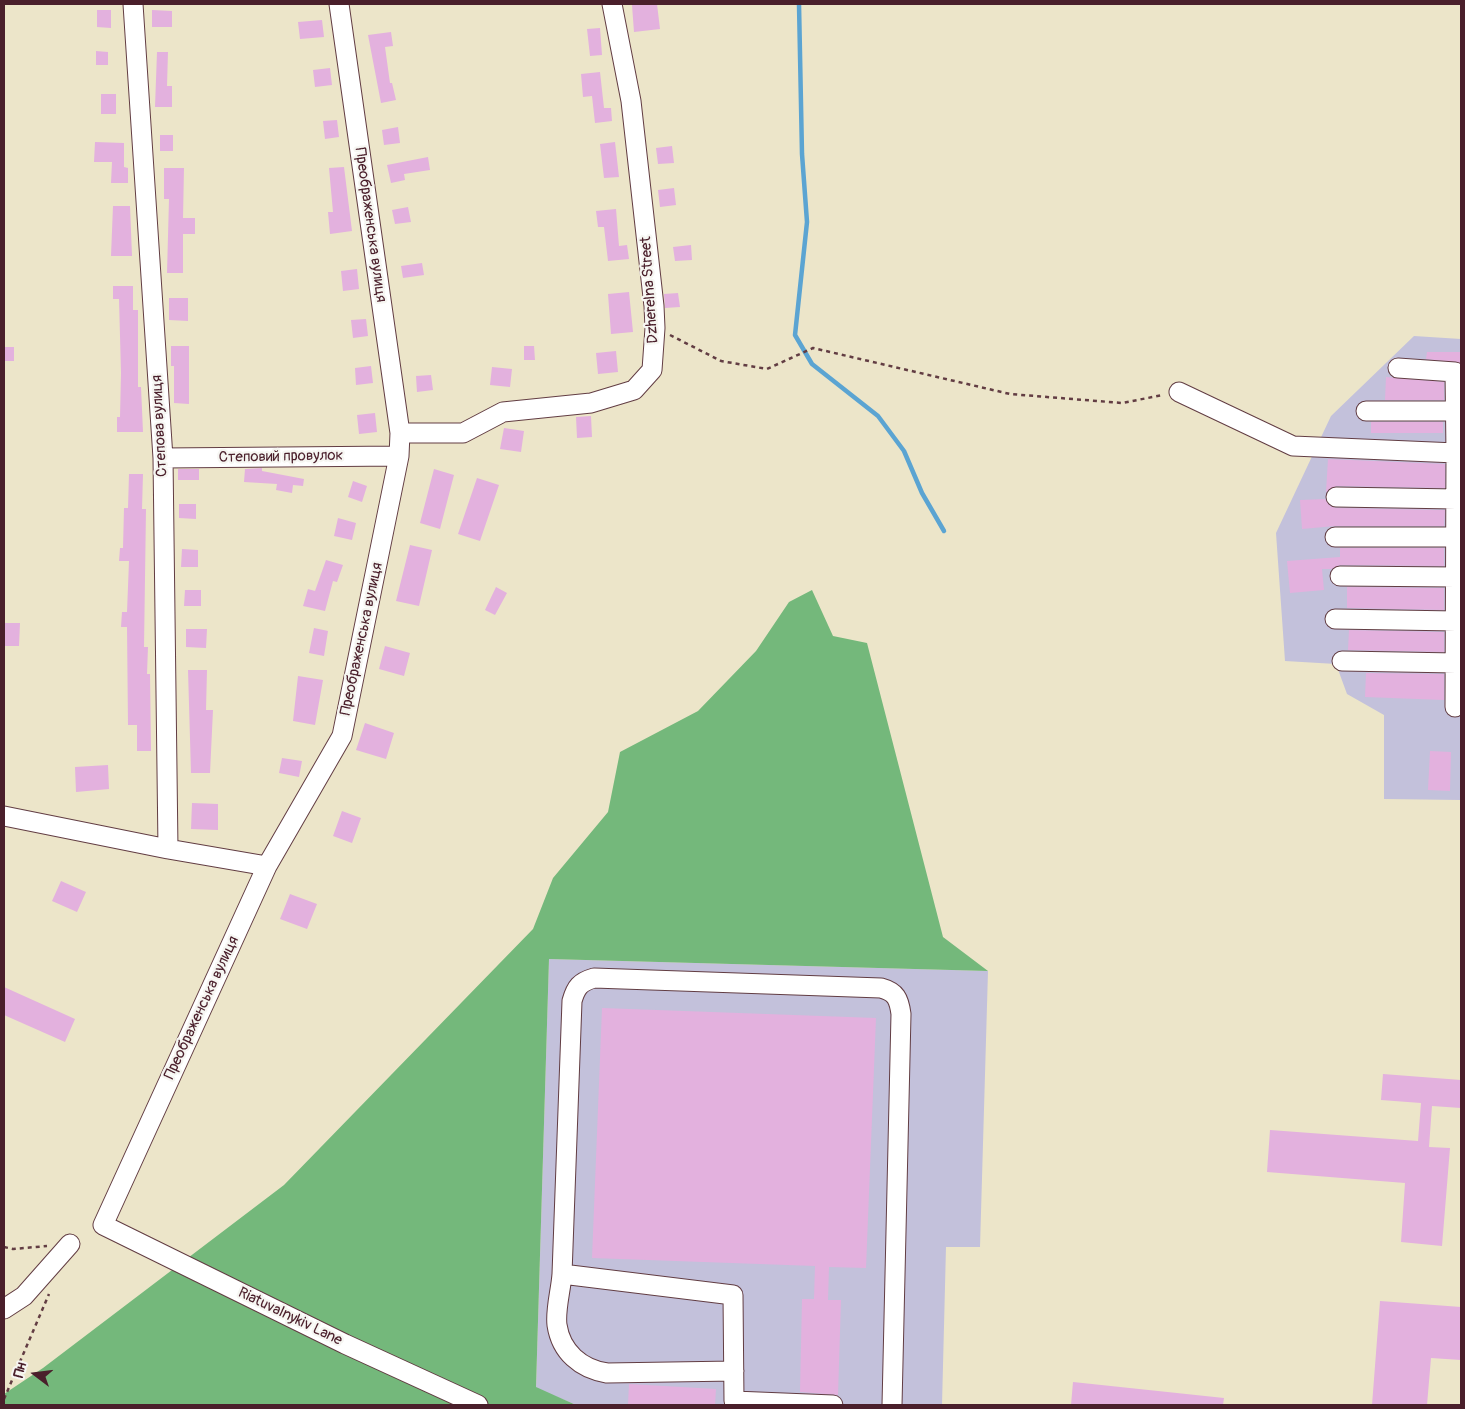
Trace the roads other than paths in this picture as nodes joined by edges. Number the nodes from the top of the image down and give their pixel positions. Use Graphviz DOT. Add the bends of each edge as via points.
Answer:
graph roads {
  1 [pos="134,4"];
  2 [pos="339,4"];
  3 [pos="612,4"];
  4 [pos="1398,368"];
  5 [pos="1179,392"];
  6 [pos="1366,411"];
  7 [pos="1456,411"];
  8 [pos="400,433"];
  9 [pos="1458,454"];
  10 [pos="399,456"];
  11 [pos="163,458"];
  12 [pos="1336,496"];
  13 [pos="1456,499"];
  14 [pos="1334,537"];
  15 [pos="1456,537"];
  16 [pos="1340,576"];
  17 [pos="1456,577"];
  18 [pos="1335,619"];
  19 [pos="1456,621"];
  20 [pos="1342,661"];
  21 [pos="1456,663"];
  22 [pos="1456,707"];
  23 [pos="4,816"];
  24 [pos="168,849"];
  25 [pos="267,866"];
  26 [pos="102,1225"];
  27 [pos="70,1244"];
  28 [pos="562,1274"];
  29 [pos="4,1309"];
  30 [pos="734,1371"];
  31 [pos="478,1405"];
  32 [pos="833,1405"];
  33 [pos="892,1405"];
  1 -- 11 [label="street, Степова вулиця"];
  2 -- 8 [label="street, Преображенська вулиця"];
  3 -- 8 [label="street, Dzherelna Street" via="631,101 655,328 652,370 634,390 591,403 503,412 464,433"];
  4 -- 7 [label="street" via="1455,372"];
  5 -- 9 [label="street" via="1293,446"];
  6 -- 7 [label="street"];
  7 -- 9 [label="street"];
  8 -- 10 [label="street, Преображенська вулиця"];
  9 -- 13 [label="street"];
  10 -- 11 [label="street, Степовий провулок"];
  10 -- 25 [label="street, Преображенська вулиця" via="342,736"];
  11 -- 24 [label="street, Степова вулиця"];
  12 -- 13 [label="street"];
  13 -- 15 [label="street"];
  14 -- 15 [label="street"];
  15 -- 17 [label="street"];
  16 -- 17 [label="street"];
  17 -- 19 [label="street"];
  18 -- 19 [label="street"];
  19 -- 21 [label="street"];
  20 -- 21 [label="street"];
  21 -- 22 [label="street"];
  23 -- 24 [label="street"];
  24 -- 25 [label="street"];
  25 -- 26 [label="street, Преображенська вулиця"];
  26 -- 31 [label="street, Riatuvalnykiv Lane"];
  27 -- 29 [label="street" via="24,1296"];
  28 -- 30 [label="street" via="733,1295"];
  28 -- 30 [label="street" via="557,1324 563,1344 576,1360 590,1370 607,1373"];
  28 -- 33 [label="street" via="572,1001 575,989 582,981 594,978 881,988 892,991 899,1000 901,1014"];
  30 -- 32 [label="street" via="734,1402"];
}
